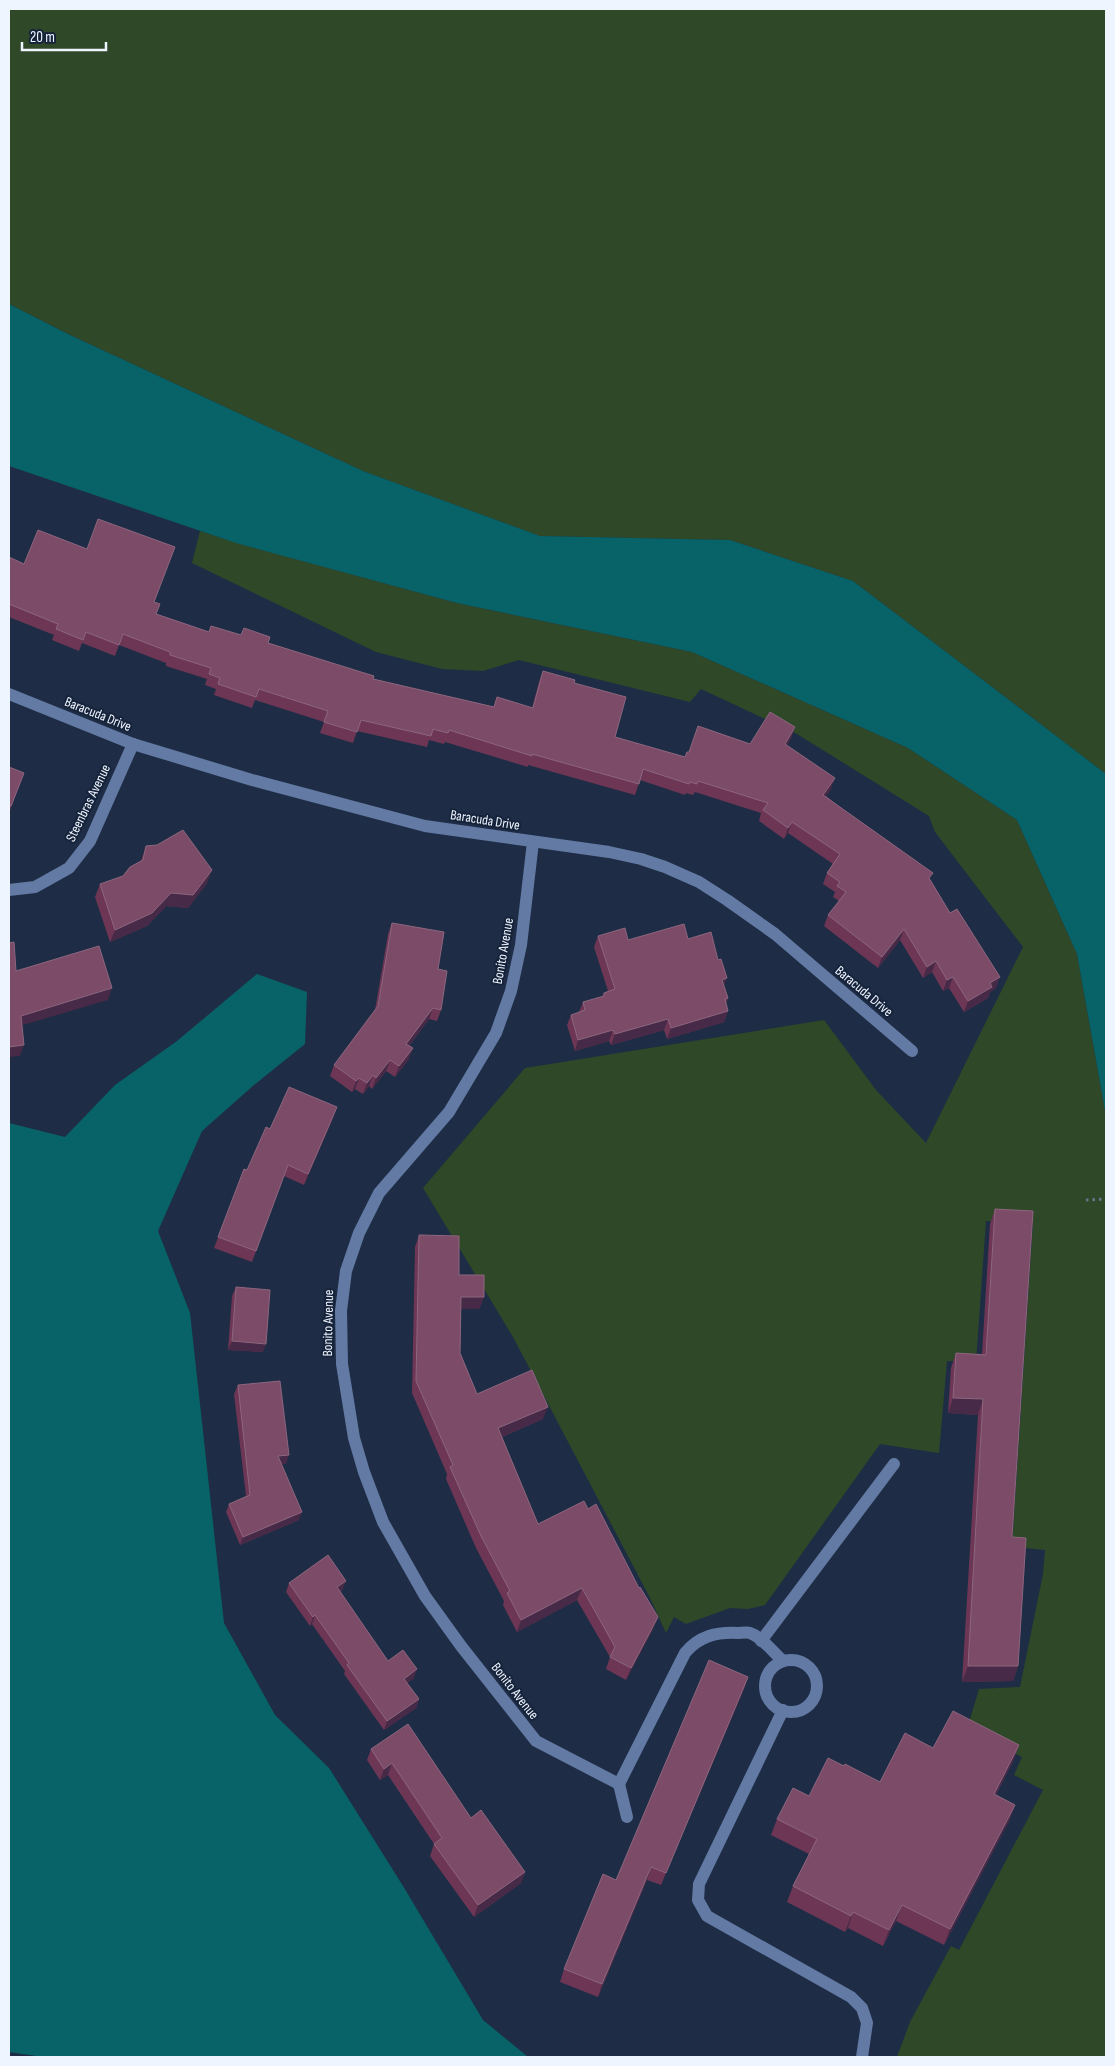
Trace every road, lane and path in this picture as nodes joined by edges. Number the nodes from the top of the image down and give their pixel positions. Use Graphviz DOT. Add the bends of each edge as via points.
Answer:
graph roads {
  1 [pos="9,694"];
  2 [pos="133,744"];
  3 [pos="533,842"];
  4 [pos="9,890"];
  5 [pos="912,1051"];
  6 [pos="1106,1199"];
  7 [pos="1086,1200"];
  8 [pos="894,1464"];
  9 [pos="761,1641"];
  10 [pos="783,1661"];
  11 [pos="783,1710"];
  12 [pos="619,1784"];
  13 [pos="627,1817"];
  14 [pos="863,2056"];
  1 -- 2 [label="street, Baracuda Drive"];
  2 -- 3 [label="street, Baracuda Drive" via="425,826"];
  2 -- 4 [label="street, Steenbras Avenue" via="90,840 69,868 35,887"];
  3 -- 5 [label="street, Baracuda Drive" via="641,859 699,882 775,934"];
  3 -- 12 [label="street, Bonito Avenue" via="521,945 511,991 496,1033 449,1112 379,1194 358,1233 346,1271 341,1311 342,1364 364,1472 383,1522 425,1596 536,1742"];
  6 -- 7 [label="path"];
  8 -- 9 [label="street"];
  9 -- 10 [label="street"];
  9 -- 12 [label="street" via="750,1633 722,1632 704,1637 685,1652"];
  10 -- 11 [label="street" via="767,1675 765,1686 767,1696"];
  10 -- 11 [label="street" via="802,1662 810,1668 817,1686 810,1703 802,1709 793,1712"];
  11 -- 14 [label="street" via="698,1884 698,1900 707,1916 714,1921 851,1997 862,2008 867,2023"];
  12 -- 13 [label="street"];
}
